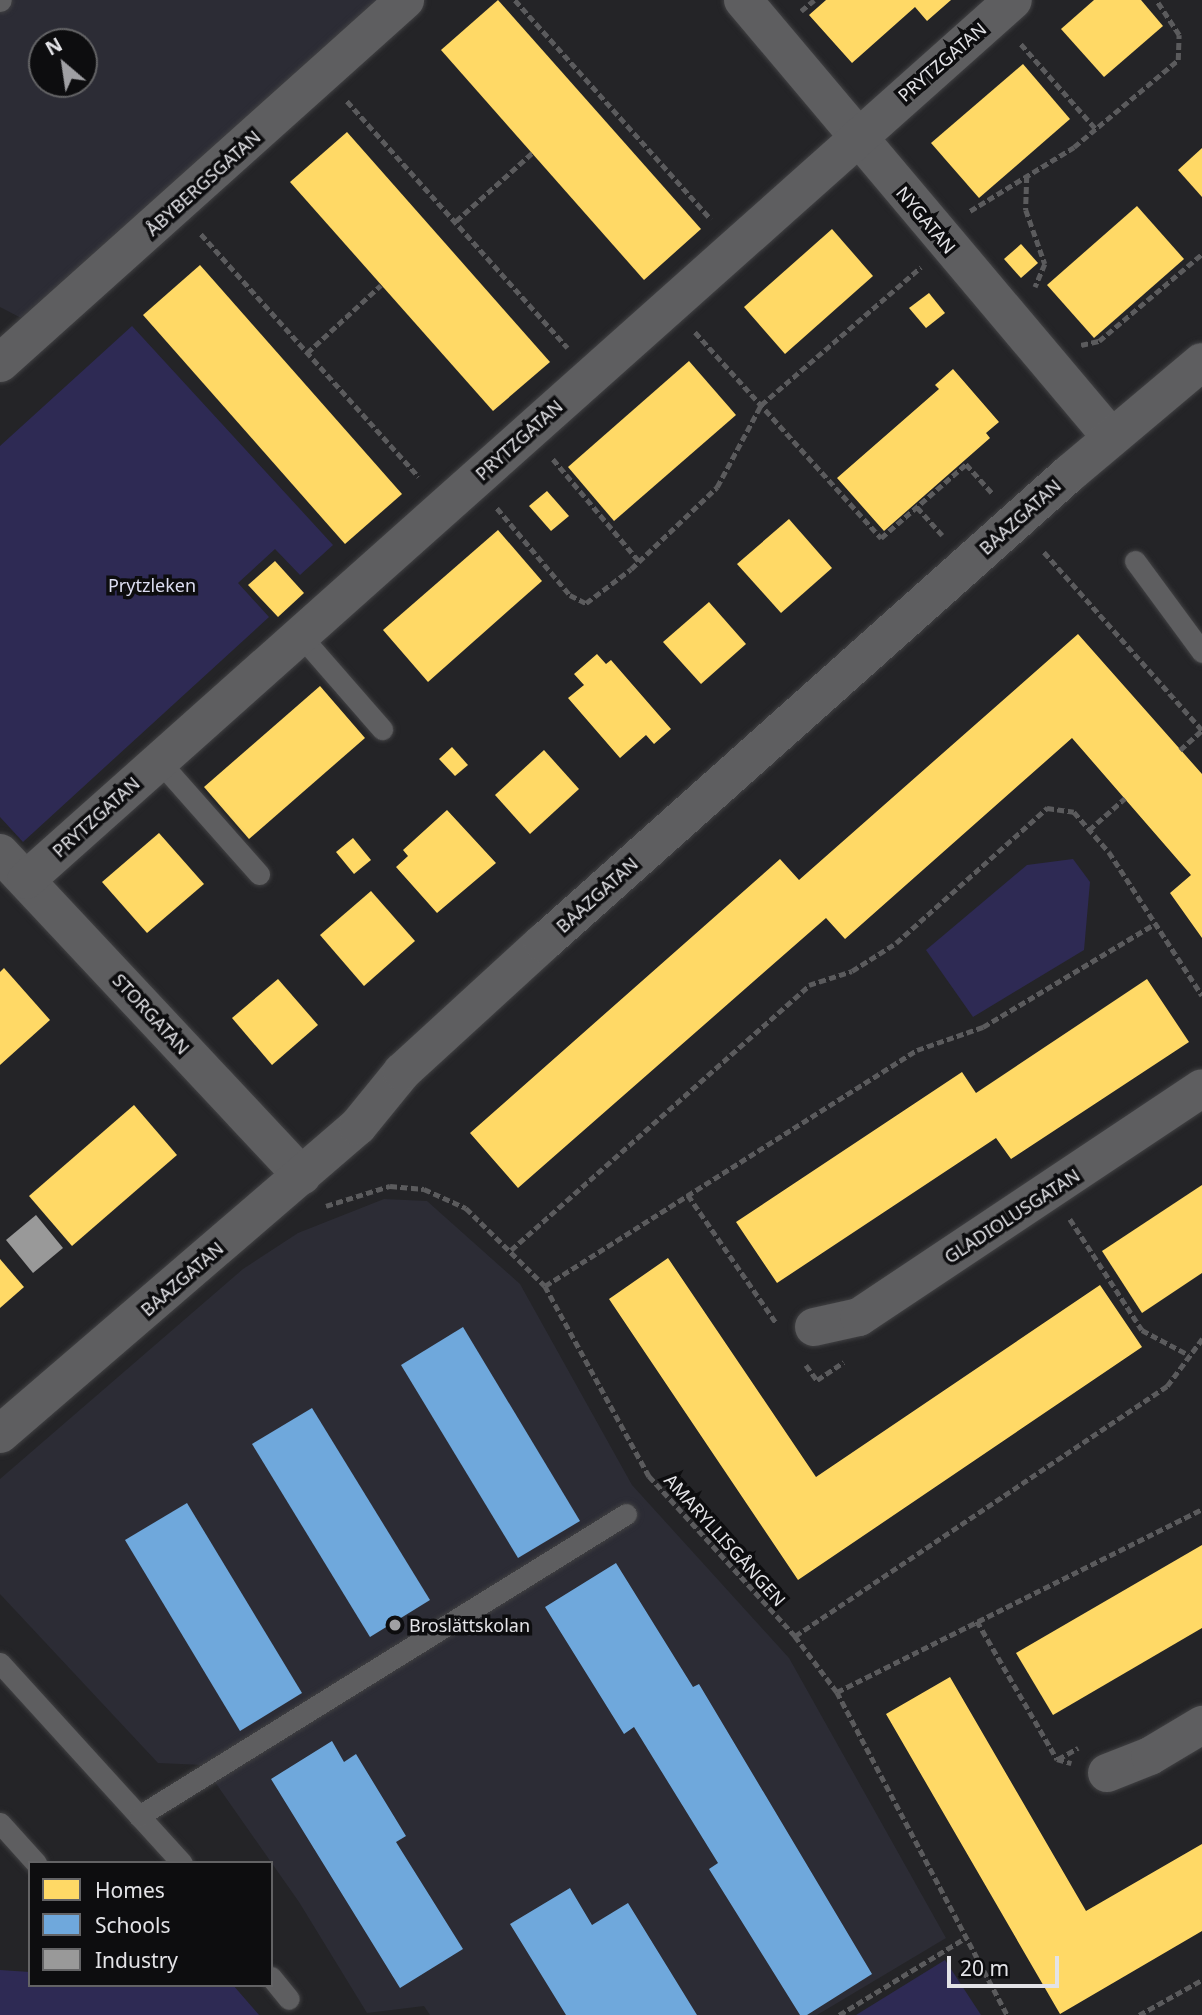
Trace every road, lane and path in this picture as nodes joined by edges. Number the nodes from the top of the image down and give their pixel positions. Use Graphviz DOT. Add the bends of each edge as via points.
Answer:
graph roads {
  1 [pos="405,0"];
  2 [pos="515,0"];
  3 [pos="743,0"];
  4 [pos="1013,0"];
  5 [pos="1156,0"];
  6 [pos="1017,40"];
  7 [pos="337,90"];
  8 [pos="1096,128"];
  9 [pos="856,138"];
  10 [pos="532,153"];
  11 [pos="1027,175"];
  12 [pos="959,218"];
  13 [pos="456,221"];
  14 [pos="191,222"];
  15 [pos="735,246"];
  16 [pos="1202,254"];
  17 [pos="929,260"];
  18 [pos="381,285"];
  19 [pos="1031,290"];
  20 [pos="691,328"];
  21 [pos="7,344"];
  22 [pos="1076,350"];
  23 [pos="307,353"];
  24 [pos="1202,362"];
  25 [pos="592,374"];
  26 [pos="761,405"];
  27 [pos="1111,436"];
  28 [pos="550,456"];
  29 [pos="1001,503"];
  30 [pos="493,504"];
  31 [pos="445,506"];
  32 [pos="917,507"];
  33 [pos="951,546"];
  34 [pos="1044,552"];
  35 [pos="639,561"];
  36 [pos="1135,561"];
  37 [pos="299,635"];
  38 [pos="1202,652"];
  39 [pos="382,729"];
  40 [pos="1202,730"];
  41 [pos="1180,750"];
  42 [pos="159,761"];
  43 [pos="1125,798"];
  44 [pos="1089,830"];
  45 [pos="7,863"];
  46 [pos="259,874"];
  47 [pos="1153,925"];
  48 [pos="1202,995"];
  49 [pos="1202,1088"];
  50 [pos="1052,1191"];
  51 [pos="307,1193"];
  52 [pos="688,1195"];
  53 [pos="511,1250"];
  54 [pos="545,1286"];
  55 [pos="814,1326"];
  56 [pos="1202,1339"];
  57 [pos="1189,1355"];
  58 [pos="0,1434"];
  59 [pos="1202,1509"];
  60 [pos="626,1514"];
  61 [pos="977,1621"];
  62 [pos="795,1636"];
  63 [pos="0,1663"];
  64 [pos="837,1692"];
  65 [pos="1202,1725"];
  66 [pos="1057,1759"];
  67 [pos="1107,1773"];
  68 [pos="139,1815"];
  69 [pos="0,1823"];
  70 [pos="34,1861"];
  71 [pos="180,1861"];
  72 [pos="965,1938"];
  73 [pos="273,1980"];
  74 [pos="1202,1980"];
  75 [pos="289,2000"];
  76 [pos="839,2015"];
  77 [pos="1007,2015"];
  78 [pos="1139,2015"];
  1 -- 21 [label="street, ÅBYBERGSGATAN"];
  2 -- 15 [label="path"];
  3 -- 9 [label="street, NYGATAN"];
  4 -- 9 [label="street, PRYTZGATAN"];
  5 -- 8 [label="path" via="1179,35 1178,60"];
  6 -- 8 [label="path"];
  7 -- 13 [label="path"];
  8 -- 11 [label="path"];
  9 -- 15 [label="street, PRYTZGATAN"];
  9 -- 27 [label="street, NYGATAN"];
  10 -- 13 [label="path"];
  11 -- 12 [label="path"];
  11 -- 19 [label="path" via="1026,209 1045,264 1040,284"];
  13 -- 25 [label="path"];
  14 -- 23 [label="path"];
  15 -- 25 [label="street, PRYTZGATAN"];
  16 -- 22 [label="path" via="1099,341 1086,341"];
  17 -- 26 [label="path"];
  18 -- 23 [label="path"];
  20 -- 26 [label="path"];
  23 -- 31 [label="path"];
  24 -- 27 [label="street, BAAZGATAN"];
  25 -- 31 [label="street, PRYTZGATAN"];
  26 -- 32 [label="path" via="881,538"];
  26 -- 35 [label="path" via="717,487"];
  27 -- 51 [label="street, BAAZGATAN" via="412,1062"];
  28 -- 35 [label="path"];
  29 -- 32 [label="path" via="966,464"];
  30 -- 35 [label="path" via="570,595 586,603"];
  31 -- 37 [label="street, PRYTZGATAN"];
  32 -- 33 [label="path"];
  34 -- 40 [label="path"];
  36 -- 38 [label="lane"];
  37 -- 39 [label="lane"];
  37 -- 42 [label="street, PRYTZGATAN"];
  40 -- 41 [label="path"];
  42 -- 45 [label="street, PRYTZGATAN"];
  42 -- 46 [label="lane"];
  43 -- 44 [label="path"];
  44 -- 47 [label="path" via="1109,852"];
  44 -- 53 [label="path" via="1074,812 1047,808 896,943 852,971 809,985"];
  45 -- 51 [label="street, STORGATAN"];
  47 -- 48 [label="path"];
  47 -- 52 [label="path" via="983,1027 917,1050"];
  49 -- 50 [label="street, GLADIOLUSGATAN"];
  50 -- 55 [label="street, GLADIOLUSGATAN" via="859,1317"];
  50 -- 57 [label="path" via="1142,1330"];
  51 -- 53 [label="path, AMARYLLISGÅNGEN" via="390,1186 424,1189 466,1208"];
  51 -- 58 [label="street, BAAZGATAN"];
  52 -- 54 [label="path"];
  52 -- 55 [label="path" via="780,1328"];
  53 -- 54 [label="path, AMARYLLISGÅNGEN"];
  54 -- 62 [label="path, AMARYLLISGÅNGEN" via="649,1476"];
  56 -- 57 [label="path"];
  57 -- 62 [label="path" via="1156,1394"];
  59 -- 61 [label="path"];
  60 -- 68 [label="lane"];
  61 -- 64 [label="path"];
  61 -- 66 [label="path"];
  62 -- 64 [label="path, AMARYLLISGÅNGEN"];
  63 -- 68 [label="lane"];
  64 -- 72 [label="path, AMARYLLISGÅNGEN"];
  65 -- 67 [label="street" via="1150,1756"];
  68 -- 71 [label="lane"];
  69 -- 70 [label="lane"];
  72 -- 76 [label="path"];
  72 -- 77 [label="path, AMARYLLISGÅNGEN"];
  73 -- 75 [label="lane"];
  74 -- 78 [label="path"];
}
